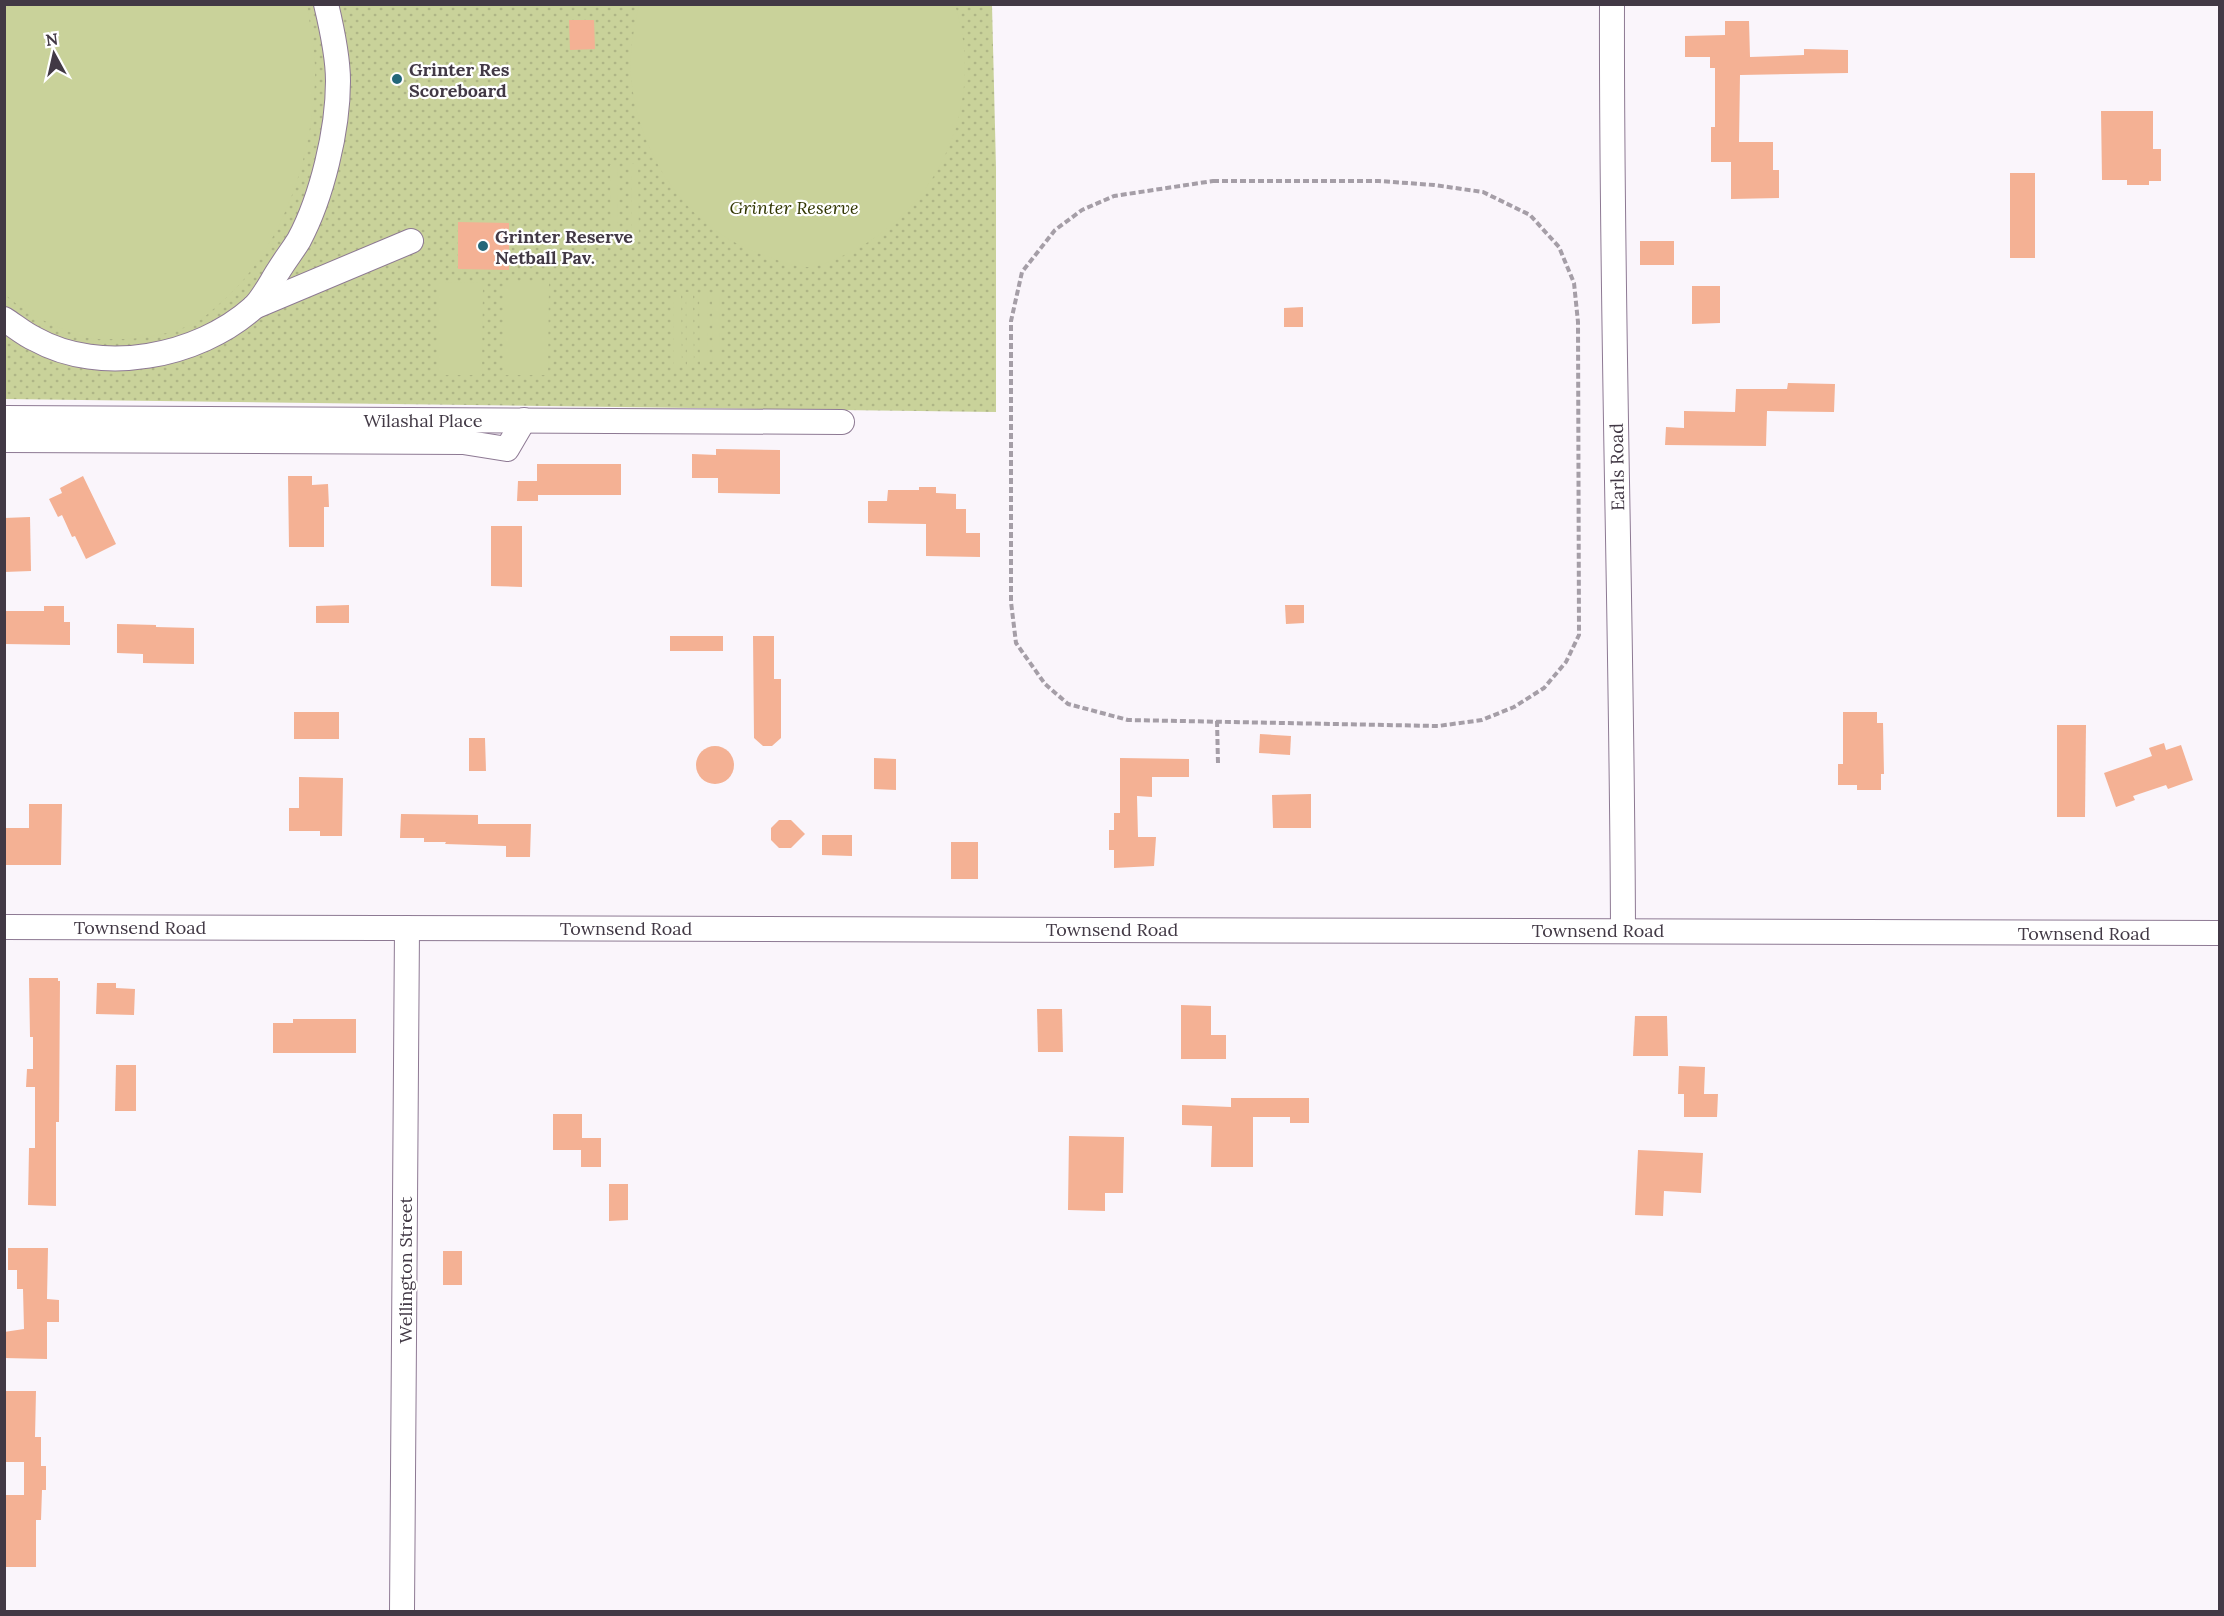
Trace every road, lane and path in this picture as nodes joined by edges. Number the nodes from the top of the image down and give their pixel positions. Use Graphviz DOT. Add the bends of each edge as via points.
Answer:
graph roads {
  1 [pos="326,4"];
  2 [pos="1612,4"];
  3 [pos="411,240"];
  4 [pos="254,307"];
  5 [pos="4,319"];
  6 [pos="4,418"];
  7 [pos="524,420"];
  8 [pos="842,422"];
  9 [pos="4,441"];
  10 [pos="1217,722"];
  11 [pos="1218,763"];
  12 [pos="4,927"];
  13 [pos="407,928"];
  14 [pos="1623,930"];
  15 [pos="2220,933"];
  16 [pos="402,1611"];
  1 -- 4 [label="street" via="338,82 325,166 299,239"];
  2 -- 14 [label="street, Earls Road"];
  3 -- 4 [label="street"];
  4 -- 5 [label="street" via="211,336 181,349 143,358 110,359 73,353 36,340"];
  6 -- 7 [label="street, Wilashal Place"];
  7 -- 8 [label="street, Wilashal Place"];
  7 -- 9 [label="street" via="507,449 463,442"];
  10 -- 10 [label="path" via="1438,726 1482,720 1514,707 1544,688 1566,662 1580,635 1578,322 1574,283 1559,247 1530,215 1483,192 1434,184 1213,181 1114,196 1082,210 1055,230 1022,272 1011,321 1011,602 1016,643 1046,684 1068,704 1128,720"];
  10 -- 11 [label="path"];
  12 -- 13 [label="street, Townsend Road"];
  13 -- 14 [label="street, Townsend Road"];
  13 -- 16 [label="street, Wellington Street"];
  14 -- 15 [label="street, Townsend Road"];
}
